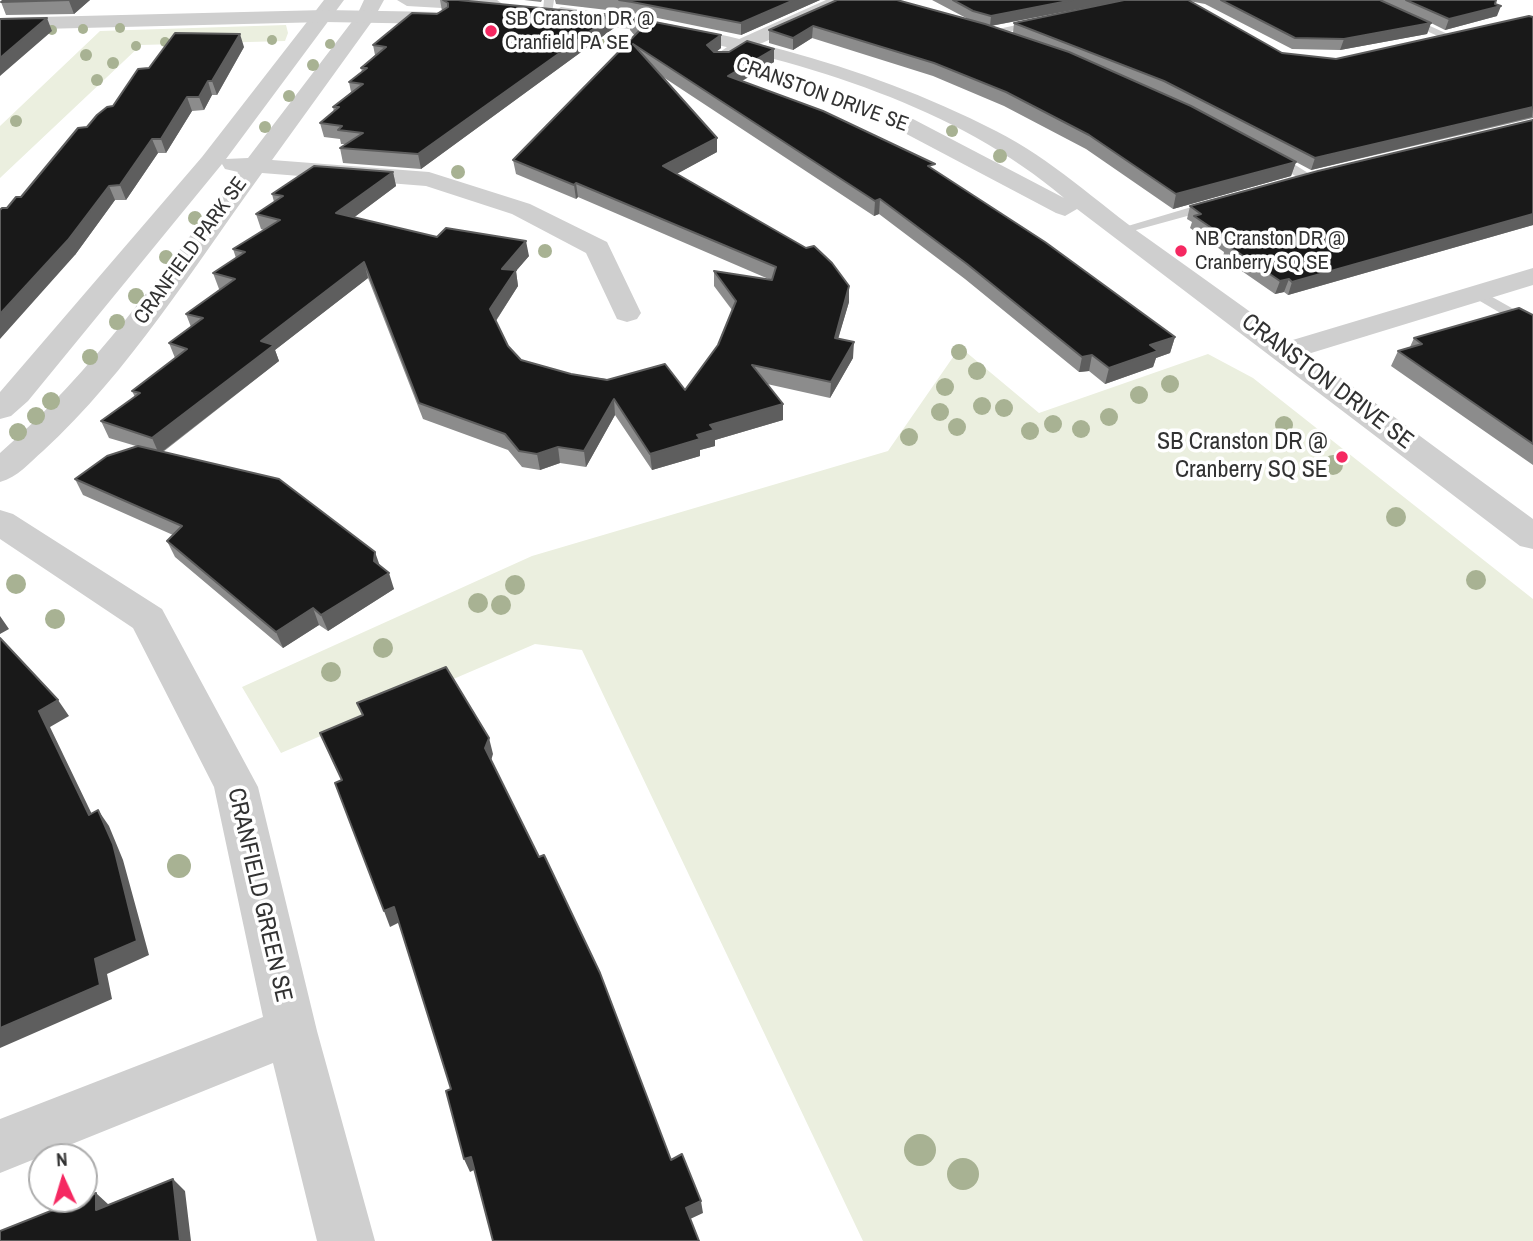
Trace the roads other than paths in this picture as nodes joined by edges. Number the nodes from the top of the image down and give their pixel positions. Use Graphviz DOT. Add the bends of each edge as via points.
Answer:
graph roads {
  1 [pos="284,0"];
  2 [pos="407,0"];
  3 [pos="842,0"];
  4 [pos="1364,0"];
  5 [pos="548,6"];
  6 [pos="0,7"];
  7 [pos="330,8"];
  8 [pos="370,8"];
  9 [pos="519,16"];
  10 [pos="1054,20"];
  11 [pos="0,24"];
  12 [pos="976,29"];
  13 [pos="1471,30"];
  14 [pos="990,33"];
  15 [pos="1446,36"];
  16 [pos="1011,40"];
  17 [pos="744,44"];
  18 [pos="1408,45"];
  19 [pos="721,59"];
  20 [pos="780,77"];
  21 [pos="883,114"];
  22 [pos="1254,146"];
  23 [pos="211,162"];
  24 [pos="255,165"];
  25 [pos="1283,186"];
  26 [pos="1231,200"];
  27 [pos="1118,231"];
  28 [pos="1533,276"];
  29 [pos="1478,294"];
  30 [pos="627,313"];
  31 [pos="1533,327"];
  32 [pos="1287,351"];
  33 [pos="0,410"];
  34 [pos="0,471"];
  35 [pos="0,523"];
  36 [pos="1533,537"];
  37 [pos="291,1031"];
  38 [pos="0,1146"];
  39 [pos="346,1241"];
  1 -- 6 [label="street"];
  2 -- 9 [label="street, CRANSTON DRIVE SE"];
  3 -- 17 [label="street"];
  4 -- 15 [label="lane"];
  5 -- 9 [label="street, CRANSTON DRIVE SE"];
  5 -- 17 [label="street, CRANSTON DRIVE SE"];
  7 -- 8 [label="street, CRANSTON DRIVE SE"];
  7 -- 11 [label="street, CRANSTON DRIVE SE"];
  7 -- 23 [label="street, CRANFIELD PARK SE"];
  8 -- 9 [label="street, CRANSTON DRIVE SE"];
  8 -- 24 [label="street, CRANFIELD PARK SE"];
  9 -- 19 [label="street, CRANSTON DRIVE SE"];
  10 -- 14 [label="lane"];
  12 -- 14 [label="lane"];
  13 -- 15 [label="street"];
  14 -- 16 [label="lane"];
  15 -- 18 [label="street"];
  17 -- 19 [label="street"];
  17 -- 27 [label="street, CRANSTON DRIVE SE" via="913,99 979,130 1049,173"];
  19 -- 20 [label="street, CRANSTON DRIVE SE"];
  21 -- 27 [label="street, CRANSTON DRIVE SE" via="940,140 1023,189"];
  22 -- 25 [label="lane" via="1316,177"];
  23 -- 24 [label="street"];
  23 -- 33 [label="street, CRANFIELD PARK SE"];
  24 -- 30 [label="street" via="429,179 521,209 597,248"];
  24 -- 34 [label="street, CRANFIELD PARK SE" via="125,341 54,423"];
  26 -- 27 [label="lane"];
  27 -- 32 [label="street, CRANSTON DRIVE SE"];
  28 -- 29 [label="street"];
  29 -- 31 [label="lane"];
  29 -- 32 [label="street"];
  32 -- 36 [label="street, CRANSTON DRIVE SE"];
  35 -- 37 [label="street, CRANFIELD GREEN SE" via="148,620 236,787"];
  37 -- 38 [label="street, CRANFIELD GREEN SE"];
  37 -- 39 [label="street, CRANFIELD GREEN SE"];
}
